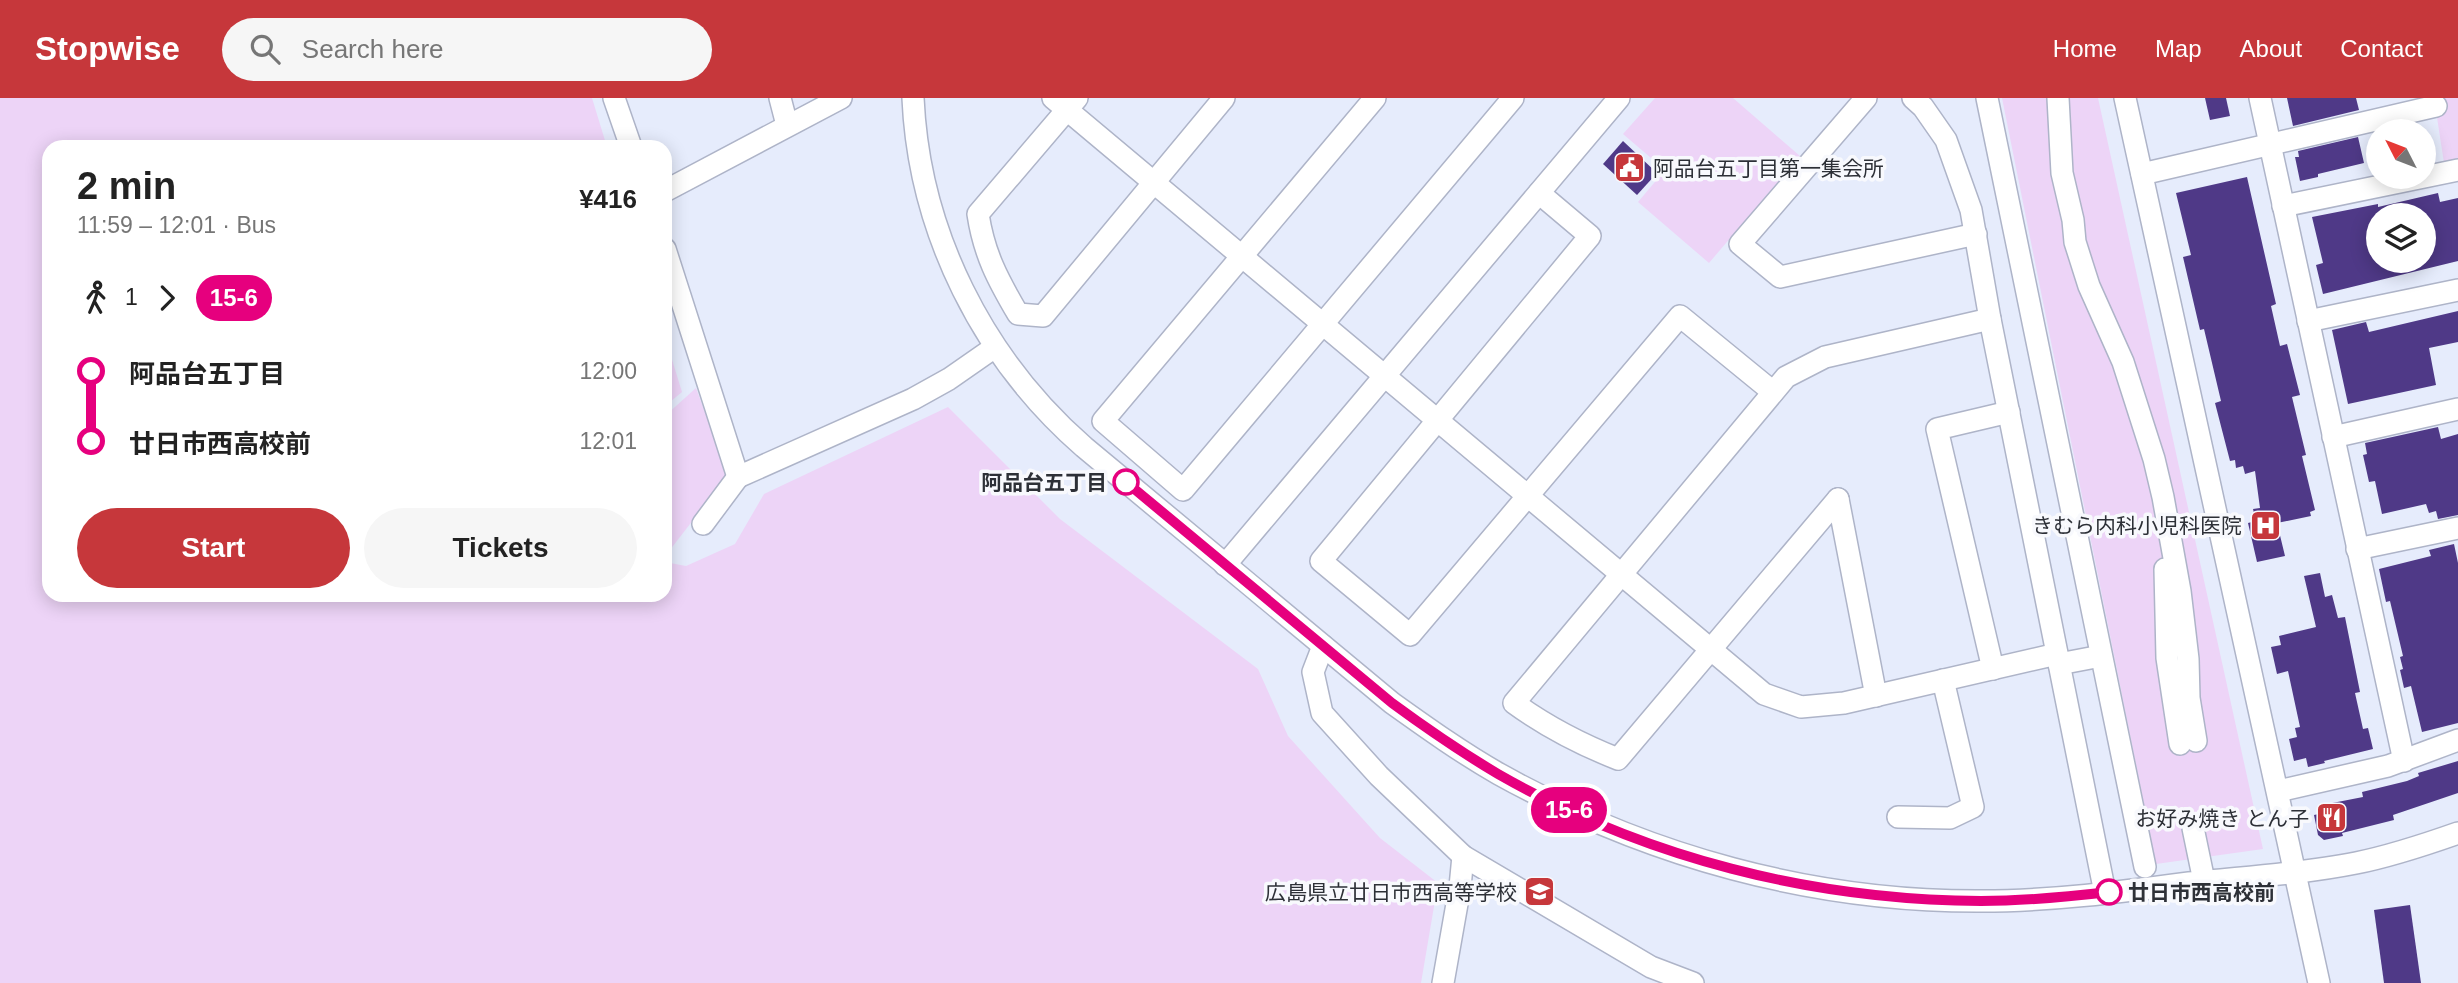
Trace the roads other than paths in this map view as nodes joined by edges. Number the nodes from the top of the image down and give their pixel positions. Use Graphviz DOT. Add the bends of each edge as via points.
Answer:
graph roads {
  1 [pos="780,98"];
  2 [pos="841,98"];
  3 [pos="913,98"];
  4 [pos="1224,98"];
  5 [pos="1375,98"];
  6 [pos="1513,98"];
  7 [pos="1619,98"];
  8 [pos="1866,98"];
  9 [pos="1913,98"];
  10 [pos="1987,98"];
  11 [pos="2051,98"];
  12 [pos="2058,98"];
  13 [pos="2125,98"];
  14 [pos="2259,98"];
  15 [pos="617,99"];
  16 [pos="1066,102"];
  17 [pos="2436,106"];
  18 [pos="2059,123"];
  19 [pos="788,125"];
  20 [pos="629,140"];
  21 [pos="2269,143"];
  22 [pos="2458,170"];
  23 [pos="2141,174"];
  24 [pos="1154,182"];
  25 [pos="672,187"];
  26 [pos="1539,193"];
  27 [pos="2283,206"];
  28 [pos="1976,234"];
  29 [pos="1242,256"];
  30 [pos="672,271"];
  31 [pos="2458,290"];
  32 [pos="1990,319"];
  33 [pos="2308,321"];
  34 [pos="1323,324"];
  35 [pos="995,347"];
  36 [pos="1385,376"];
  37 [pos="1773,392"];
  38 [pos="2458,409"];
  39 [pos="2009,412"];
  40 [pos="1438,420"];
  41 [pos="2333,437"];
  42 [pos="738,477"];
  43 [pos="1528,496"];
  44 [pos="703,524"];
  45 [pos="2458,528"];
  46 [pos="2357,549"];
  47 [pos="1225,565"];
  48 [pos="1621,575"];
  49 [pos="1322,646"];
  50 [pos="1711,649"];
  51 [pos="2101,656"];
  52 [pos="2058,659"];
  53 [pos="1993,669"];
  54 [pos="1943,680"];
  55 [pos="1876,695"];
  56 [pos="2458,740"];
  57 [pos="2188,743"];
  58 [pos="2404,761"];
  59 [pos="2278,790"];
  60 [pos="1899,817"];
  61 [pos="2193,828"];
  62 [pos="2458,833"];
  63 [pos="1463,856"];
  64 [pos="2145,867"];
  65 [pos="2295,871"];
  66 [pos="2204,881"];
  67 [pos="2105,893"];
  68 [pos="1443,983"];
  69 [pos="1693,983"];
  70 [pos="2319,983"];
  1 -- 19 [label="street"];
  2 -- 19 [label="street"];
  3 -- 35 [label="street" via="916,139 933,214 961,285"];
  4 -- 24 [label="street"];
  5 -- 29 [label="street"];
  6 -- 34 [label="street"];
  7 -- 26 [label="street"];
  8 -- 28 [label="street" via="1740,244 1780,277"];
  9 -- 28 [label="street" via="1946,140"];
  10 -- 51 [label="street"];
  11 -- 18 [label="street"];
  12 -- 18 [label="street"];
  13 -- 23 [label="street"];
  14 -- 21 [label="street"];
  15 -- 20 [label="street"];
  16 -- 24 [label="street"];
  16 -- 24 [label="street" via="978,214 996,277 1018,314 1043,316"];
  17 -- 21 [label="street"];
  18 -- 57 [label="street" via="2062,173 2076,242 2089,286 2123,362 2163,497 2188,659"];
  19 -- 25 [label="street"];
  21 -- 23 [label="street"];
  21 -- 27 [label="street"];
  22 -- 27 [label="street"];
  23 -- 59 [label="street"];
  24 -- 29 [label="street"];
  26 -- 36 [label="street"];
  26 -- 40 [label="street" via="1590,236"];
  27 -- 33 [label="street"];
  28 -- 32 [label="street"];
  29 -- 34 [label="street"];
  29 -- 34 [label="street" via="1103,421 1183,490"];
  30 -- 42 [label="street"];
  31 -- 33 [label="street"];
  32 -- 37 [label="street" via="1825,357 1786,377"];
  32 -- 39 [label="street"];
  33 -- 41 [label="street"];
  34 -- 36 [label="street"];
  35 -- 42 [label="street" via="913,399"];
  35 -- 47 [label="street" via="1064,429"];
  36 -- 40 [label="street"];
  36 -- 47 [label="street"];
  37 -- 43 [label="street" via="1680,316"];
  37 -- 48 [label="street"];
  38 -- 41 [label="street"];
  39 -- 52 [label="street"];
  39 -- 53 [label="street" via="1937,429"];
  40 -- 43 [label="street"];
  40 -- 43 [label="street" via="1321,561 1410,635"];
  41 -- 46 [label="street"];
  42 -- 44 [label="street"];
  43 -- 48 [label="street"];
  45 -- 46 [label="street"];
  46 -- 58 [label="street"];
  47 -- 49 [label="street"];
  48 -- 50 [label="street"];
  48 -- 50 [label="street" via="1514,703 1577,743 1618,759"];
  49 -- 63 [label="street" via="1313,672 1322,713"];
  49 -- 67 [label="street" via="1392,703 1497,773 1599,824 1670,851 1793,883 1868,895 1982,901"];
  50 -- 55 [label="street" via="1764,694 1801,707"];
  50 -- 55 [label="street" via="1838,499"];
  51 -- 52 [label="street"];
  51 -- 64 [label="street"];
  52 -- 53 [label="street"];
  52 -- 67 [label="street"];
  53 -- 54 [label="street"];
  54 -- 55 [label="street"];
  54 -- 60 [label="street" via="1973,807 1950,818"];
  56 -- 58 [label="street"];
  58 -- 59 [label="street"];
  59 -- 65 [label="street"];
  61 -- 66 [label="street"];
  62 -- 65 [label="street" via="2357,862"];
  63 -- 68 [label="street"];
  63 -- 69 [label="street" via="1651,968"];
  65 -- 66 [label="street"];
  65 -- 70 [label="street"];
  66 -- 67 [label="street"];
}
